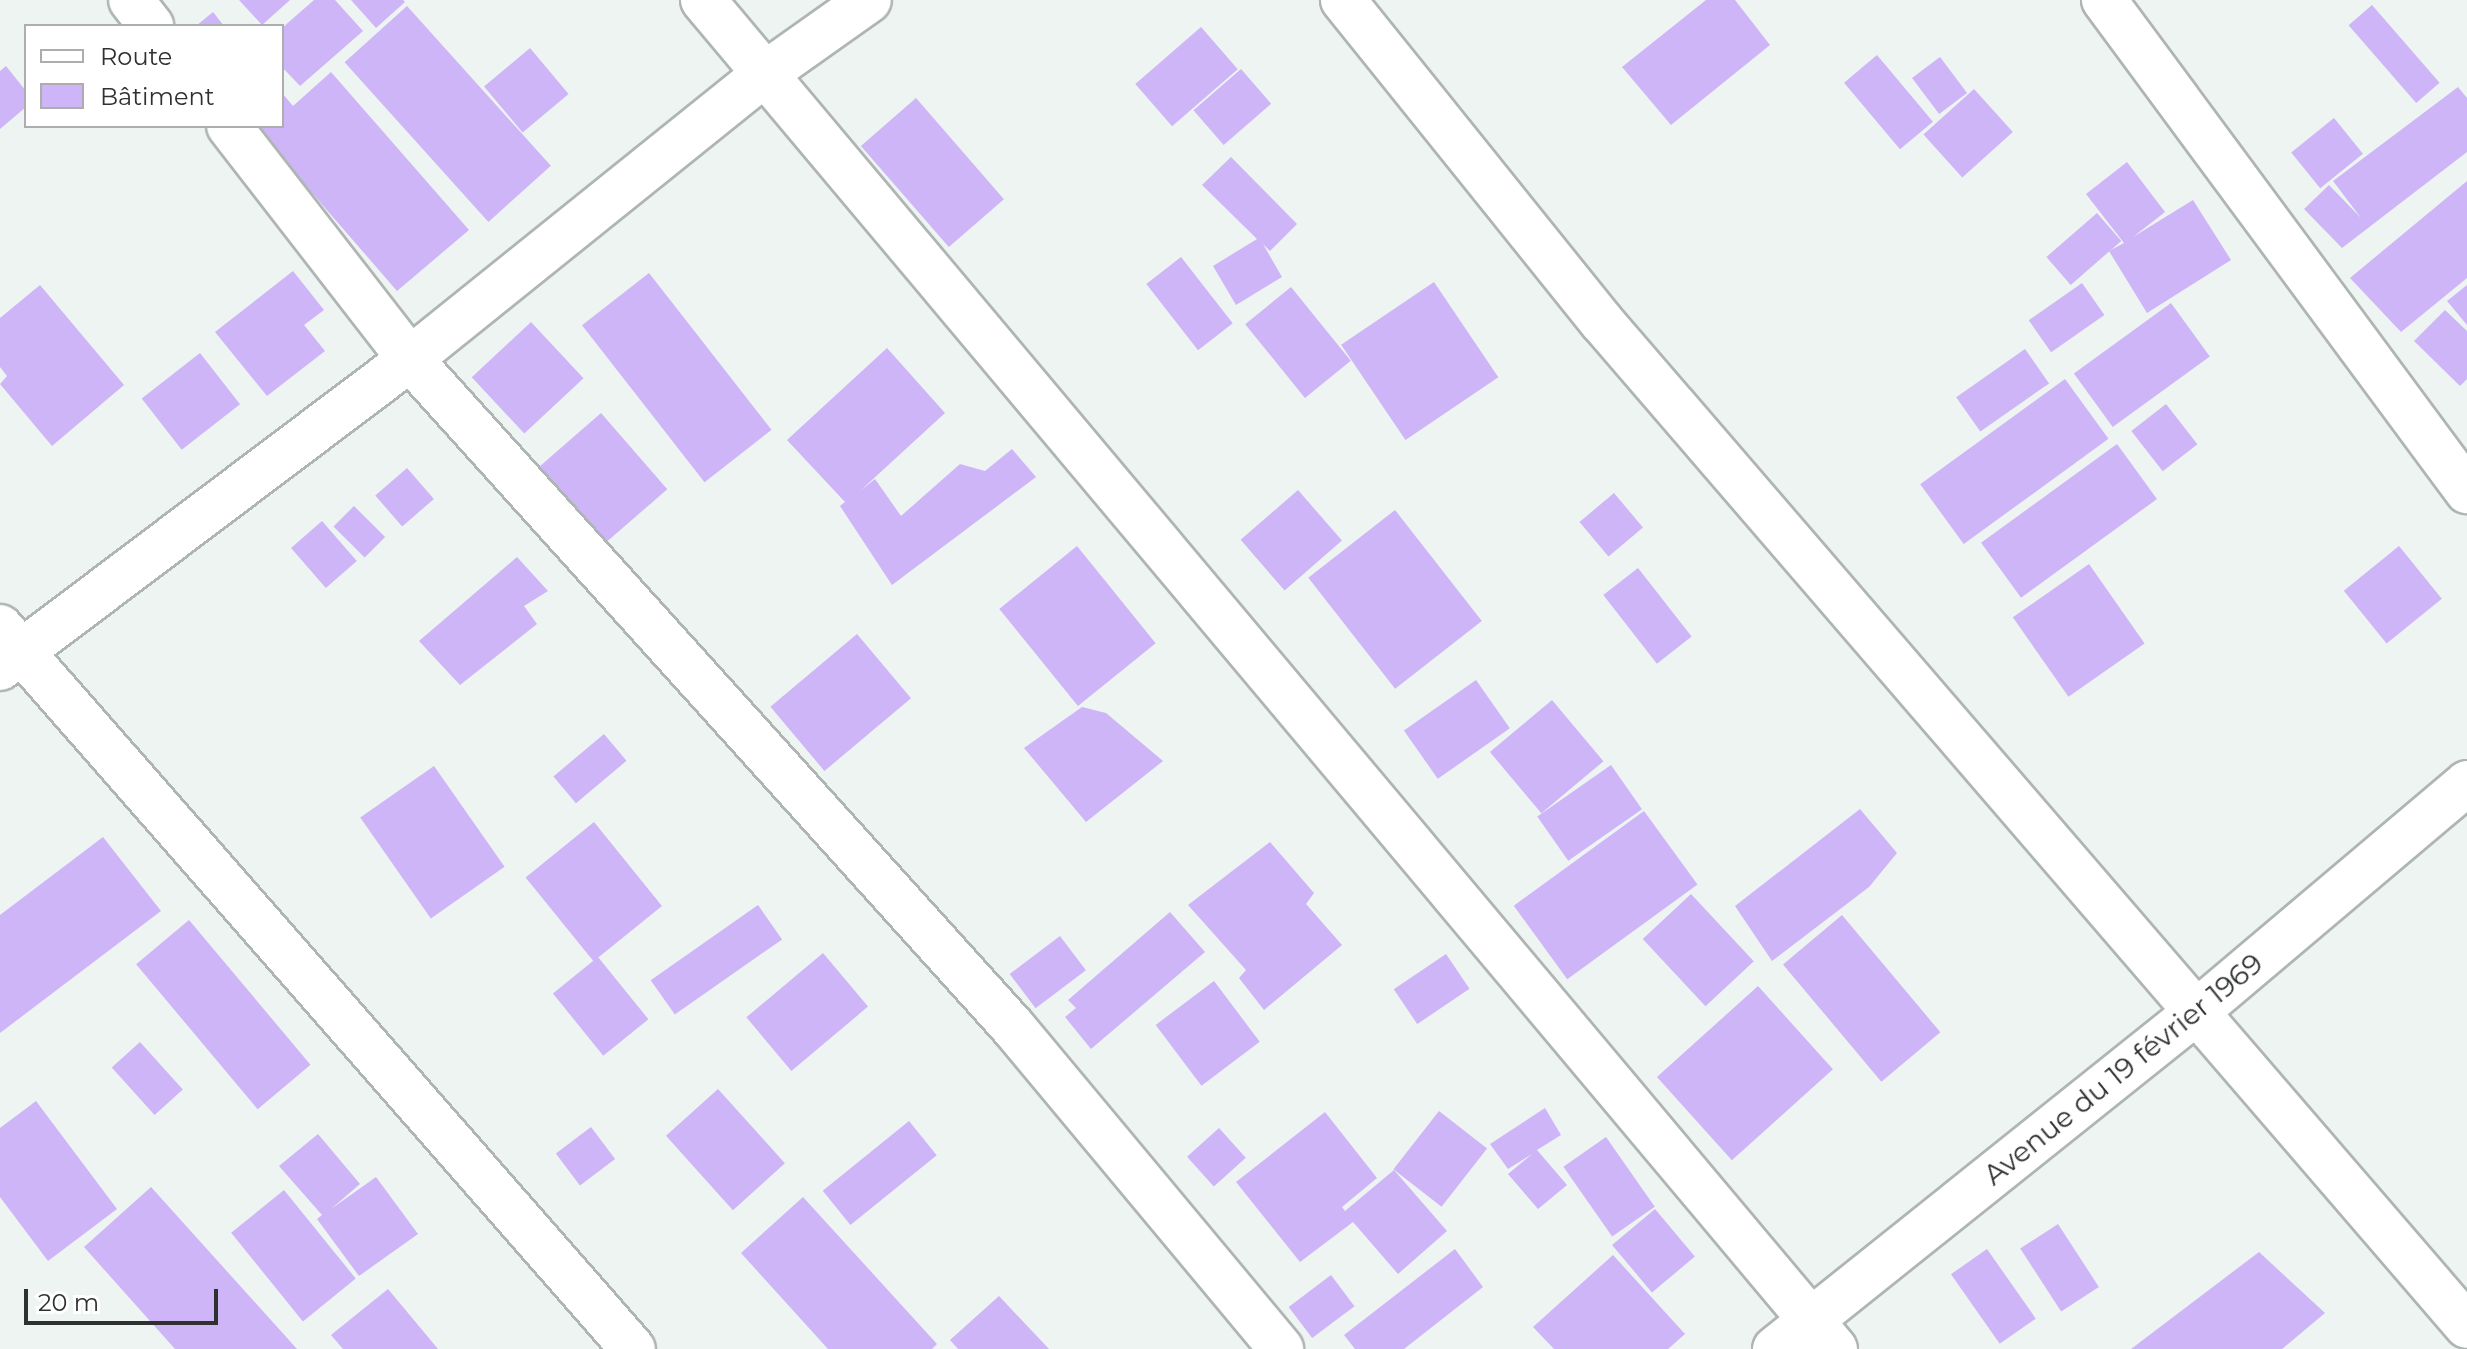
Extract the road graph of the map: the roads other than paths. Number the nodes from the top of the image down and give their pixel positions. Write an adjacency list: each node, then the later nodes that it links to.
1 (131, 0): 6 (street)
2 (703, 0): 7 (street)
3 (869, 0): 7 (street)
4 (1343, 0): 13 (street)
5 (2104, 0): 10 (street)
6 (149, 24)
7 (766, 73): 9 (street); 15 (street)
8 (231, 128): 9 (street)
9 (410, 359): 11 (street); 17 (street)
10 (2467, 491)
11 (8, 649): 16 (street)
12 (2467, 783): 13 (street, Avenue du 19 février 1969)
13 (2194, 1014): 14 (street); 15 (street, Avenue du 19 février 1969)
14 (2467, 1326)
15 (1823, 1335): 18 (street, Avenue du 19 février 1969)
16 (633, 1349)
17 (1281, 1349)
18 (1775, 1349)

